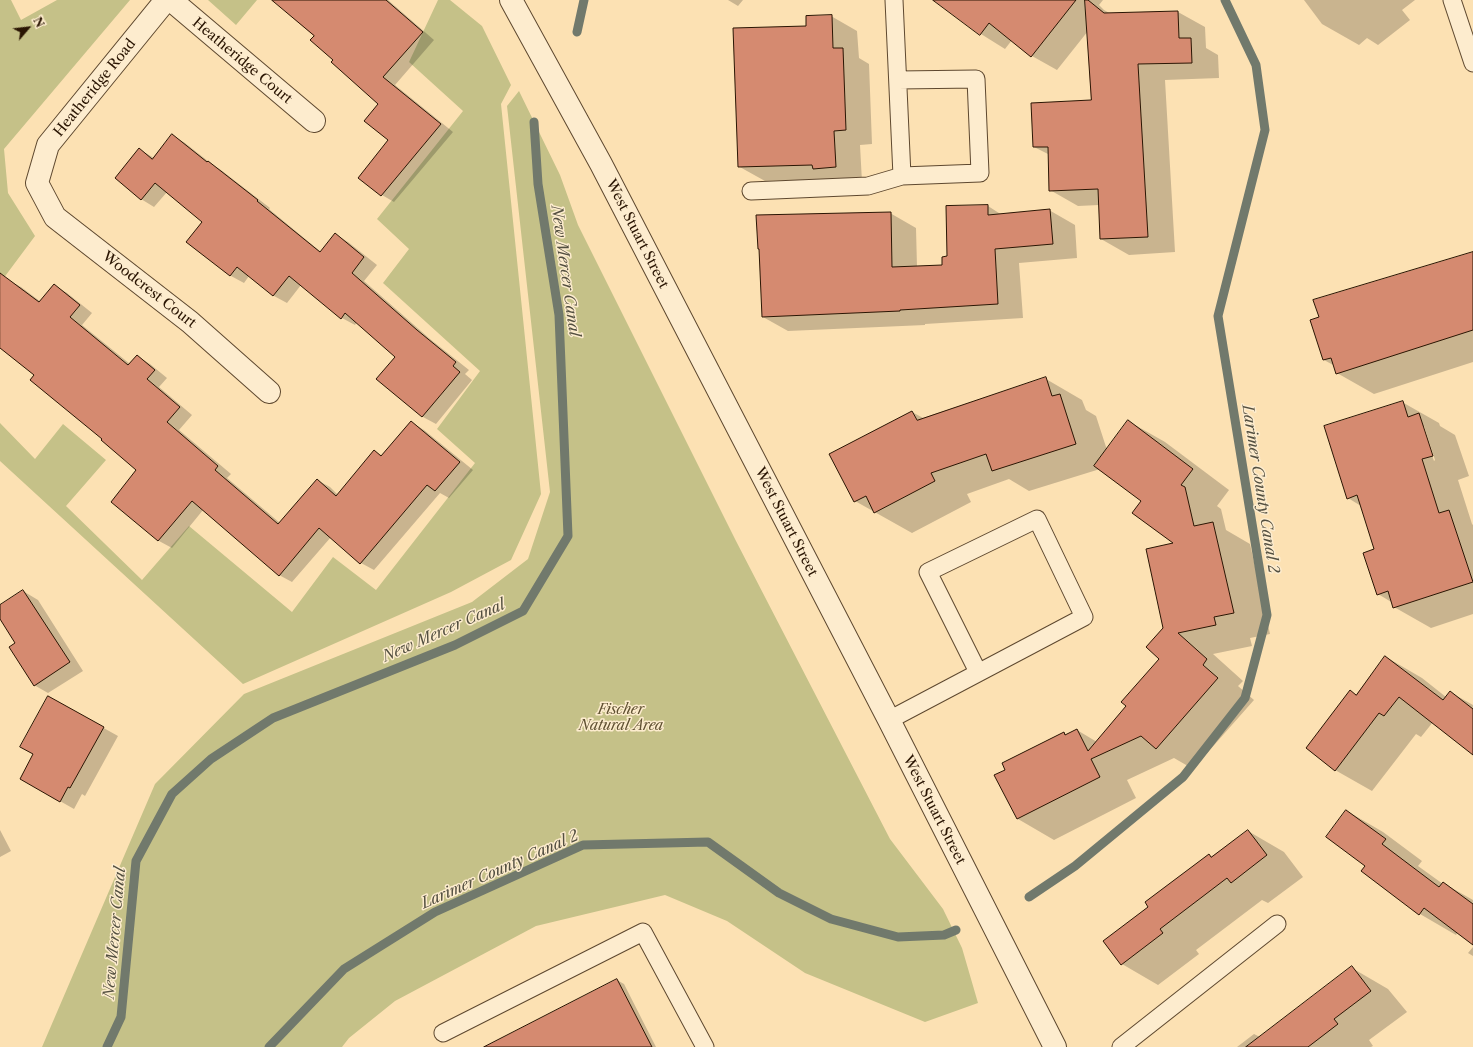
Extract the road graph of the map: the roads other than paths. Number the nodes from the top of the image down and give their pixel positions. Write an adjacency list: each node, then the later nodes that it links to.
1 (166, 0): 10 (street, Heatheridge Road)
2 (171, 0): 8 (street, Heatheridge Court)
3 (511, 0): 14 (street, West Stuart Street)
4 (894, 0): 7 (lane)
5 (1452, 0): 6 (lane)
6 (1473, 63)
7 (898, 80): 9 (lane); 9 (lane)
8 (314, 121)
9 (902, 176): 11 (lane)
10 (37, 183): 12 (street, Woodcrest Court)
11 (751, 191)
12 (269, 392)
13 (978, 672): 13 (lane); 14 (lane)
14 (889, 720): 18 (street, West Stuart Street)
15 (1277, 924): 19 (lane)
16 (443, 1033): 17 (lane)
17 (705, 1047)
18 (1054, 1047)
19 (1121, 1047)

